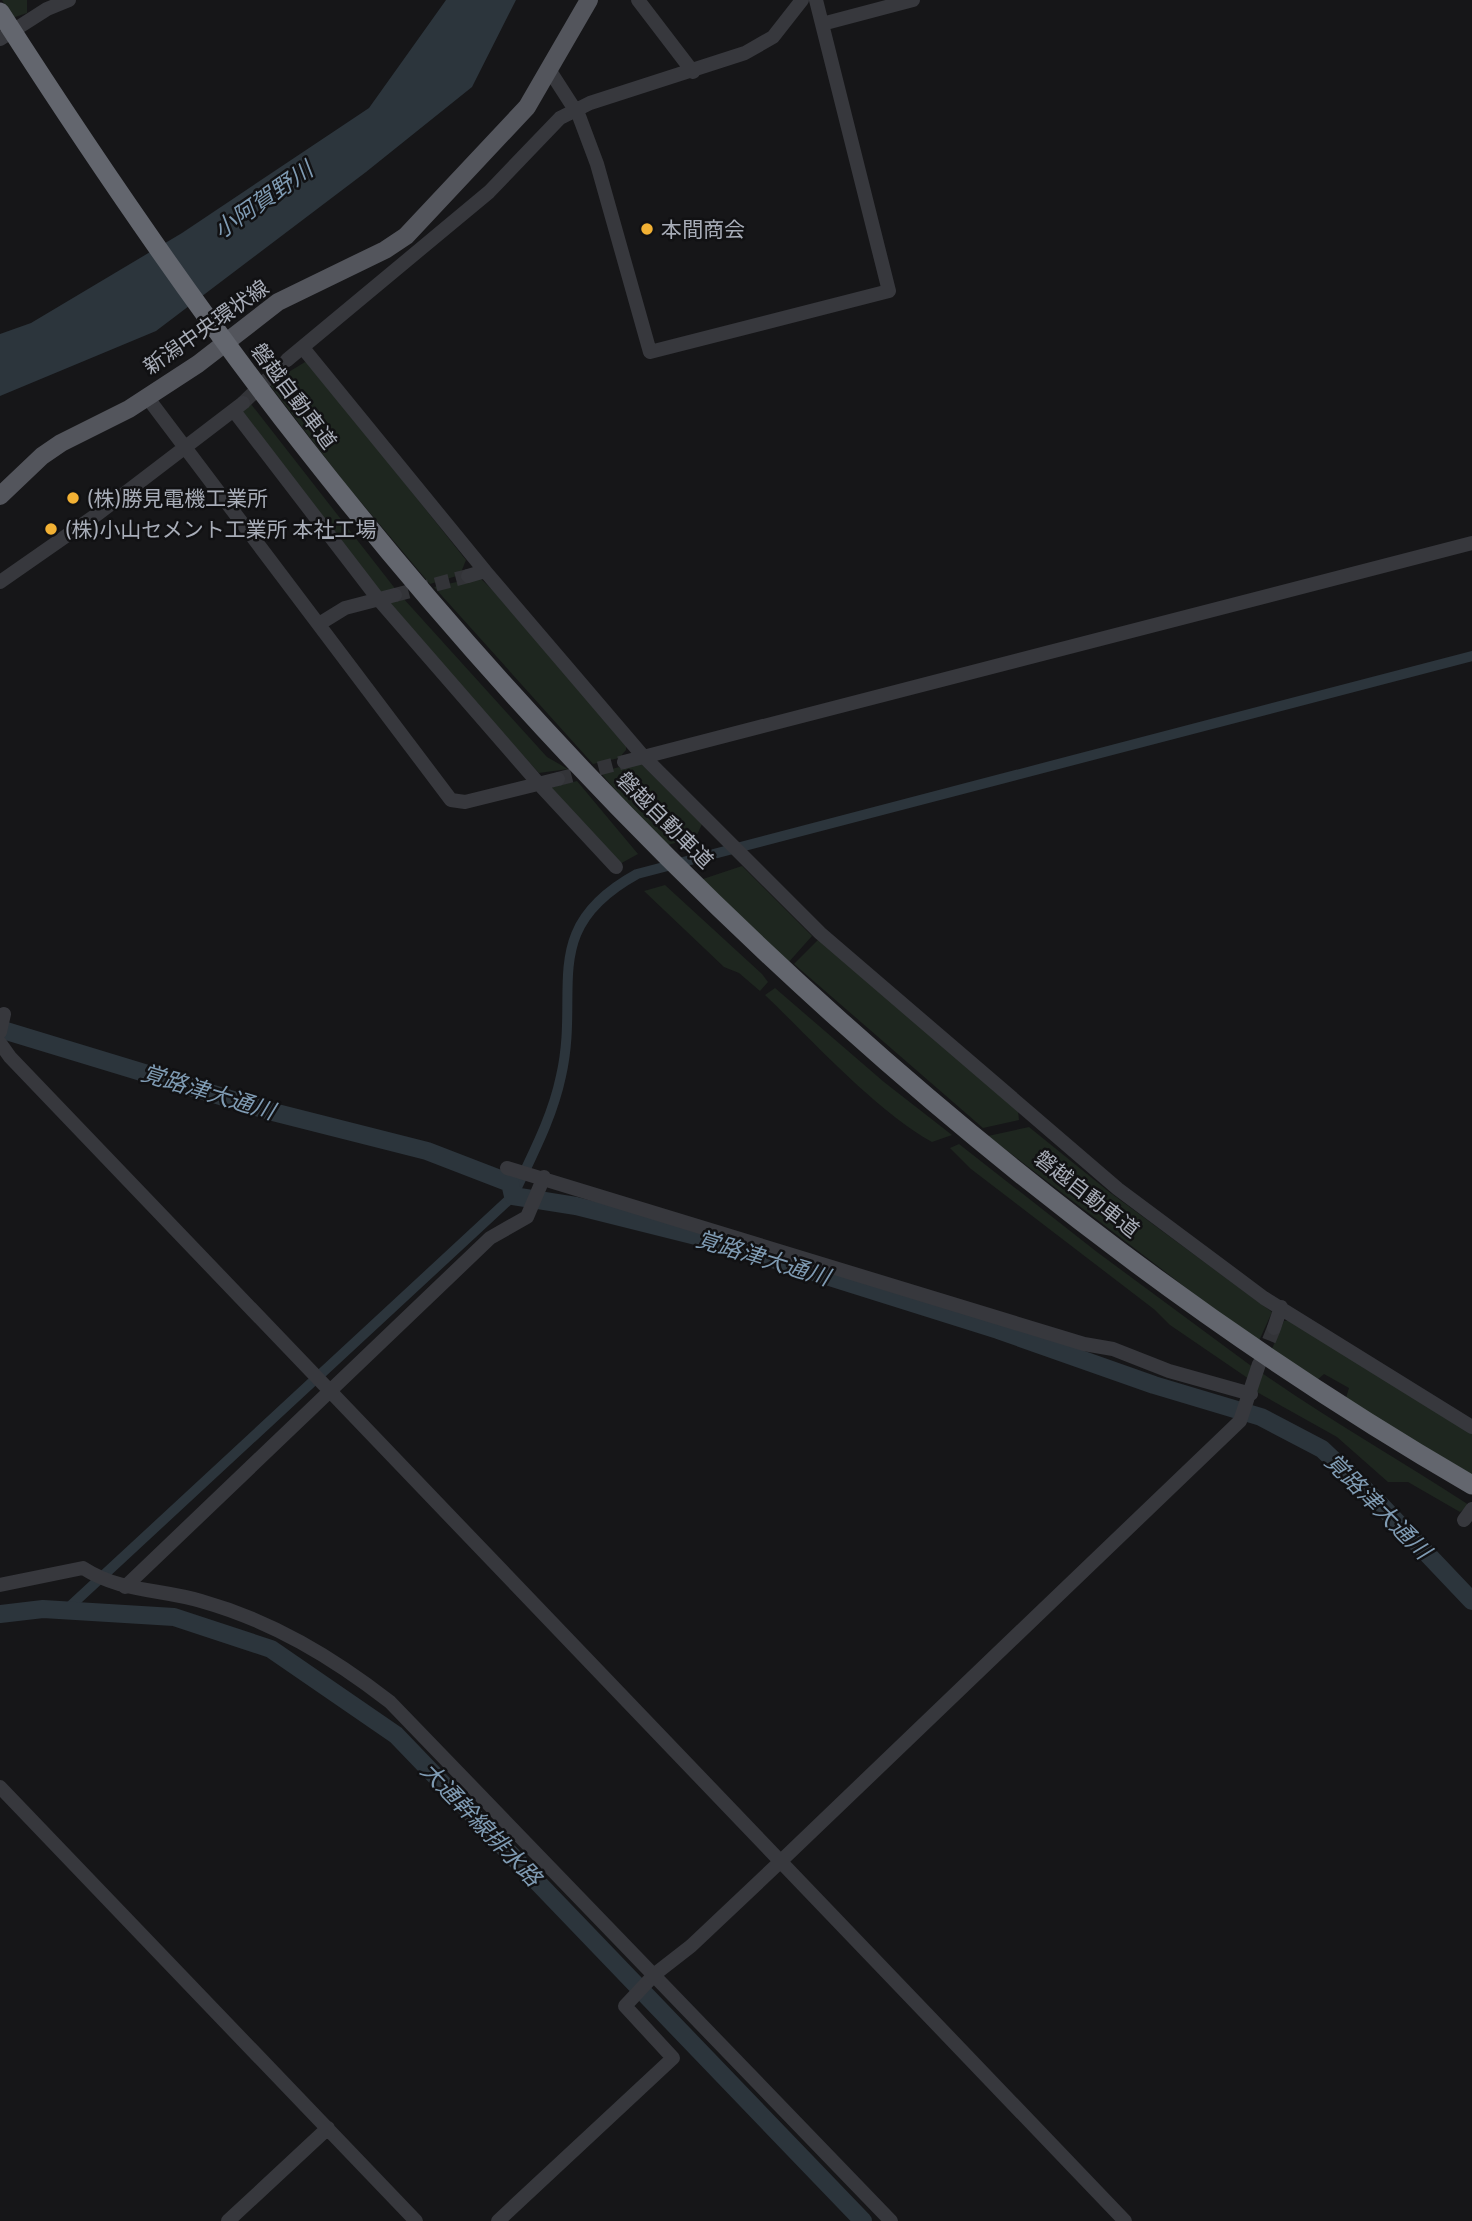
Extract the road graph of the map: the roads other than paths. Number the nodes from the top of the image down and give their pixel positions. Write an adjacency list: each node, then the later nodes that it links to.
1 (69, 0): 7 (street)
2 (589, 0): 11 (main road, 新潟中央環状線)
3 (638, 0): 12 (street)
4 (802, 0): 12 (street)
5 (816, 0): 9 (street)
6 (914, 0): 9 (street)
7 (47, 5): 10 (street)
8 (0, 12): 40 (highway, 磐越自動車道)
9 (822, 24): 13 (street)
10 (0, 38)
11 (550, 71): 13 (street); 16 (main road, 新潟中央環状線)
12 (693, 72): 13 (street)
13 (574, 109): 14 (street)
14 (303, 348): 15 (street); 20 (street)
15 (287, 360)
16 (147, 397): 17 (street); 18 (main road, 新潟中央環状線)
17 (185, 446): 22 (street); 24 (street); 25 (street)
18 (0, 496)
19 (1472, 543): 26 (street)
20 (485, 571): 21 (street); 26 (street)
21 (468, 576)
22 (0, 582)
23 (395, 595): 24 (street)
24 (379, 600): 25 (street); 29 (street)
25 (319, 624): 29 (street)
26 (643, 757): 27 (street); 34 (street)
27 (624, 762)
28 (558, 779): 29 (street)
29 (539, 784): 30 (street)
30 (616, 867)
31 (0, 1043): 37 (street)
32 (507, 1168): 33 (street)
33 (539, 1179): 37 (street); 38 (street)
34 (1280, 1307): 35 (street); 39 (street)
35 (1274, 1328)
36 (1259, 1364): 38 (street)
37 (329, 1387): 42 (street); 44 (street)
38 (1249, 1397): 44 (street)
39 (1472, 1427)
40 (1472, 1485)
41 (0, 1585): 42 (street)
42 (117, 1585): 45 (street)
43 (0, 1787): 46 (street)
44 (781, 1861): 45 (street); 51 (street)
45 (653, 1977): 49 (street); 50 (street)
46 (328, 2128): 47 (street); 48 (street)
47 (228, 2221)
48 (416, 2221)
49 (498, 2221)
50 (891, 2221)
51 (1125, 2221)

